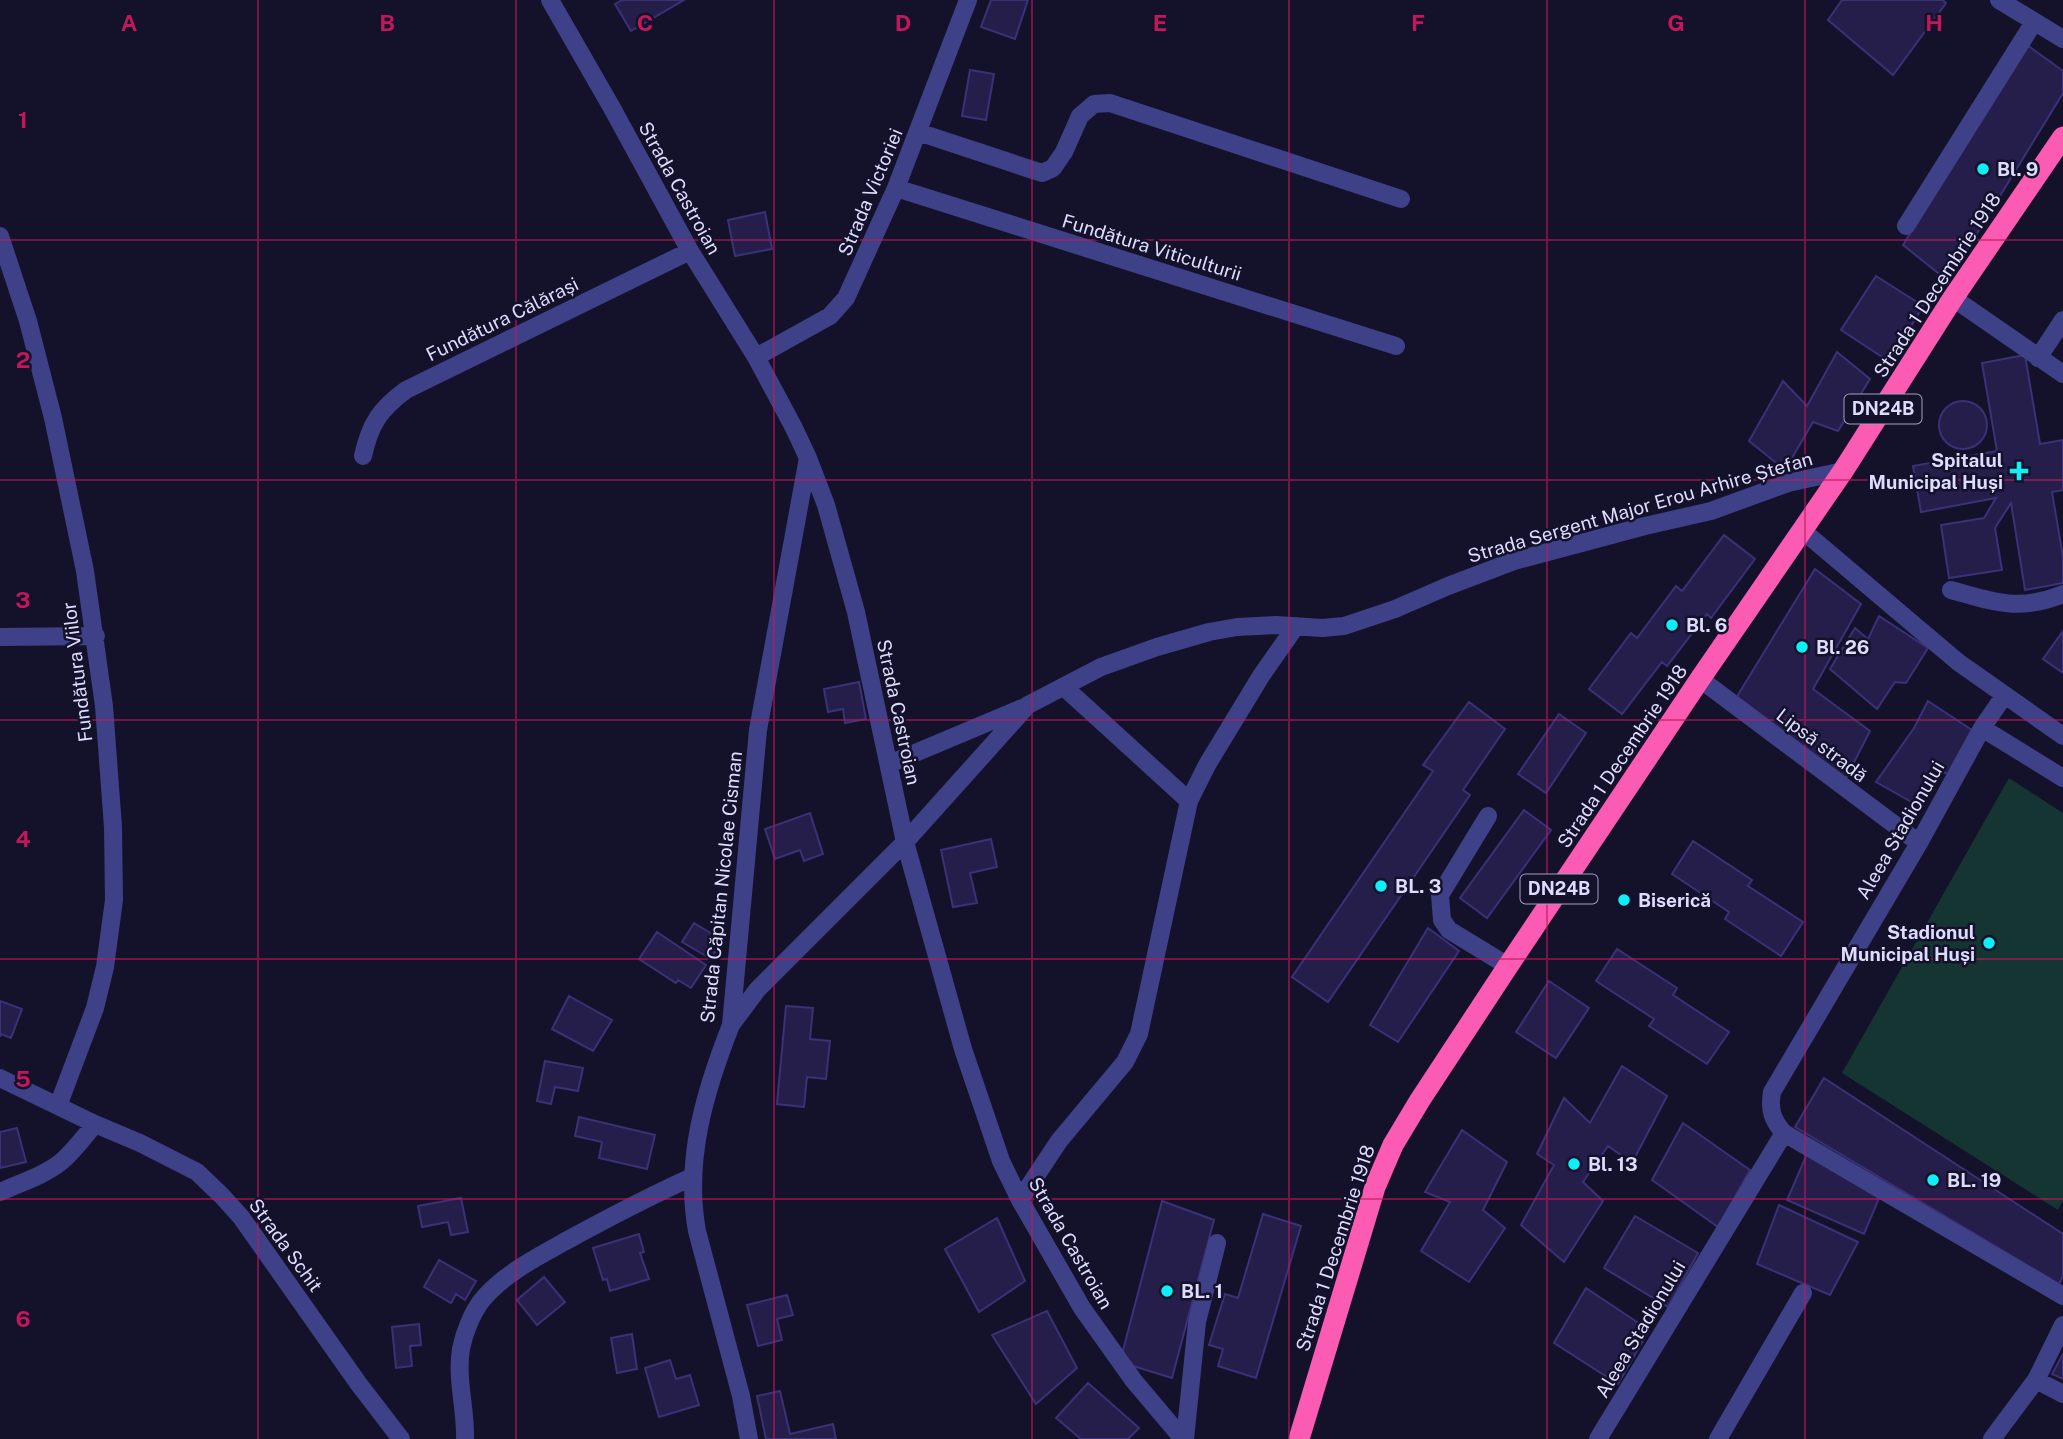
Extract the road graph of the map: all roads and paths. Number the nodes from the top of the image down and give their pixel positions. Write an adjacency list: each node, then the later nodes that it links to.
1 (550, 0): 12 (street, Strada Castroian)
2 (968, 0): 6 (street, Strada Victoriei)
3 (1998, 0): 4 (street)
4 (2034, 22): 5 (street); 10 (street)
5 (2063, 39)
6 (918, 132): 8 (street, Strada Victoriei); 9 (street)
7 (2063, 137): 13 (highway, Strada 1 Decembrie 1918 / DN24B)
8 (896, 188): 15 (street, Fundătura Viticulturii); 16 (street, Strada Victoriei)
9 (1401, 199)
10 (1906, 226)
11 (0, 236): 26 (street, Fundătura Viilor)
12 (690, 251): 16 (street, Strada Castroian); 19 (street, Fundătura Călărași)
13 (1953, 298): 17 (street); 21 (highway, Strada 1 Decembrie 1918 / DN24B)
14 (2063, 320): 17 (street)
15 (1396, 346)
16 (756, 357): 20 (street, Strada Castroian)
17 (2038, 358): 18 (street)
18 (2063, 374)
19 (363, 456)
20 (808, 458): 34 (street, Strada Castroian); 41 (street, Strada Căpitan Nicolae Cisman)
21 (1843, 471): 22 (highway, Strada 1 Decembrie 1918 / DN24B); 25 (street, Strada Sergent Major Erou Arhire Ștefan)
22 (1802, 530): 28 (highway, Strada 1 Decembrie 1918 / DN24B); 30 (street)
23 (1951, 590): 24 (street)
24 (2063, 594)
25 (1296, 626): 29 (street, Strada Sergent Major Erou Arhire Ștefan); 36 (street)
26 (96, 636): 27 (street); 43 (street, Fundătura Viilor)
27 (0, 637)
28 (1700, 679): 39 (street, Lipsă stradă); 40 (highway, Strada 1 Decembrie 1918 / DN24B)
29 (1064, 687): 31 (street, Strada Sergent Major Erou Arhire Ștefan); 36 (street)
30 (2004, 696): 32 (street, Aleea Stadionului); 33 (street)
31 (1028, 705): 34 (street); 38 (street, Strada Sergent Major Erou Arhire Ștefan)
32 (1982, 728): 35 (street); 39 (street, Aleea Stadionului)
33 (2063, 736)
34 (889, 764): 38 (street, Strada Castroian)
35 (2063, 778)
36 (1189, 801): 48 (street)
37 (1489, 816): 40 (street)
38 (905, 842): 41 (street, Strada Sergent Major Erou Arhire Ștefan); 48 (street, Strada Castroian)
39 (1919, 843): 45 (street, Aleea Stadionului)
40 (1508, 965): 59 (highway, Strada 1 Decembrie 1918 / DN24B)
41 (731, 1025): 46 (street, Strada Căpitan Nicolae Cisman)
42 (0, 1078): 43 (street, Strada Schit)
43 (58, 1105): 44 (street, Strada Schit)
44 (95, 1124): 47 (street); 55 (street, Strada Schit)
45 (1784, 1133): 51 (street); 60 (street, Aleea Stadionului)
46 (692, 1177): 56 (street); 57 (street, Strada Căpitan Nicolae Cisman)
47 (0, 1192)
48 (1020, 1200): 58 (street, Strada Castroian)
49 (1217, 1243): 58 (street)
50 (1803, 1293): 61 (street)
51 (2063, 1296)
52 (2063, 1325): 53 (street)
53 (2036, 1380): 54 (street); 62 (street)
54 (2063, 1394)
55 (401, 1439)
56 (465, 1439)
57 (749, 1439)
58 (1184, 1439)
59 (1299, 1439)
60 (1598, 1439)
61 (1718, 1439)
62 (1992, 1439)

